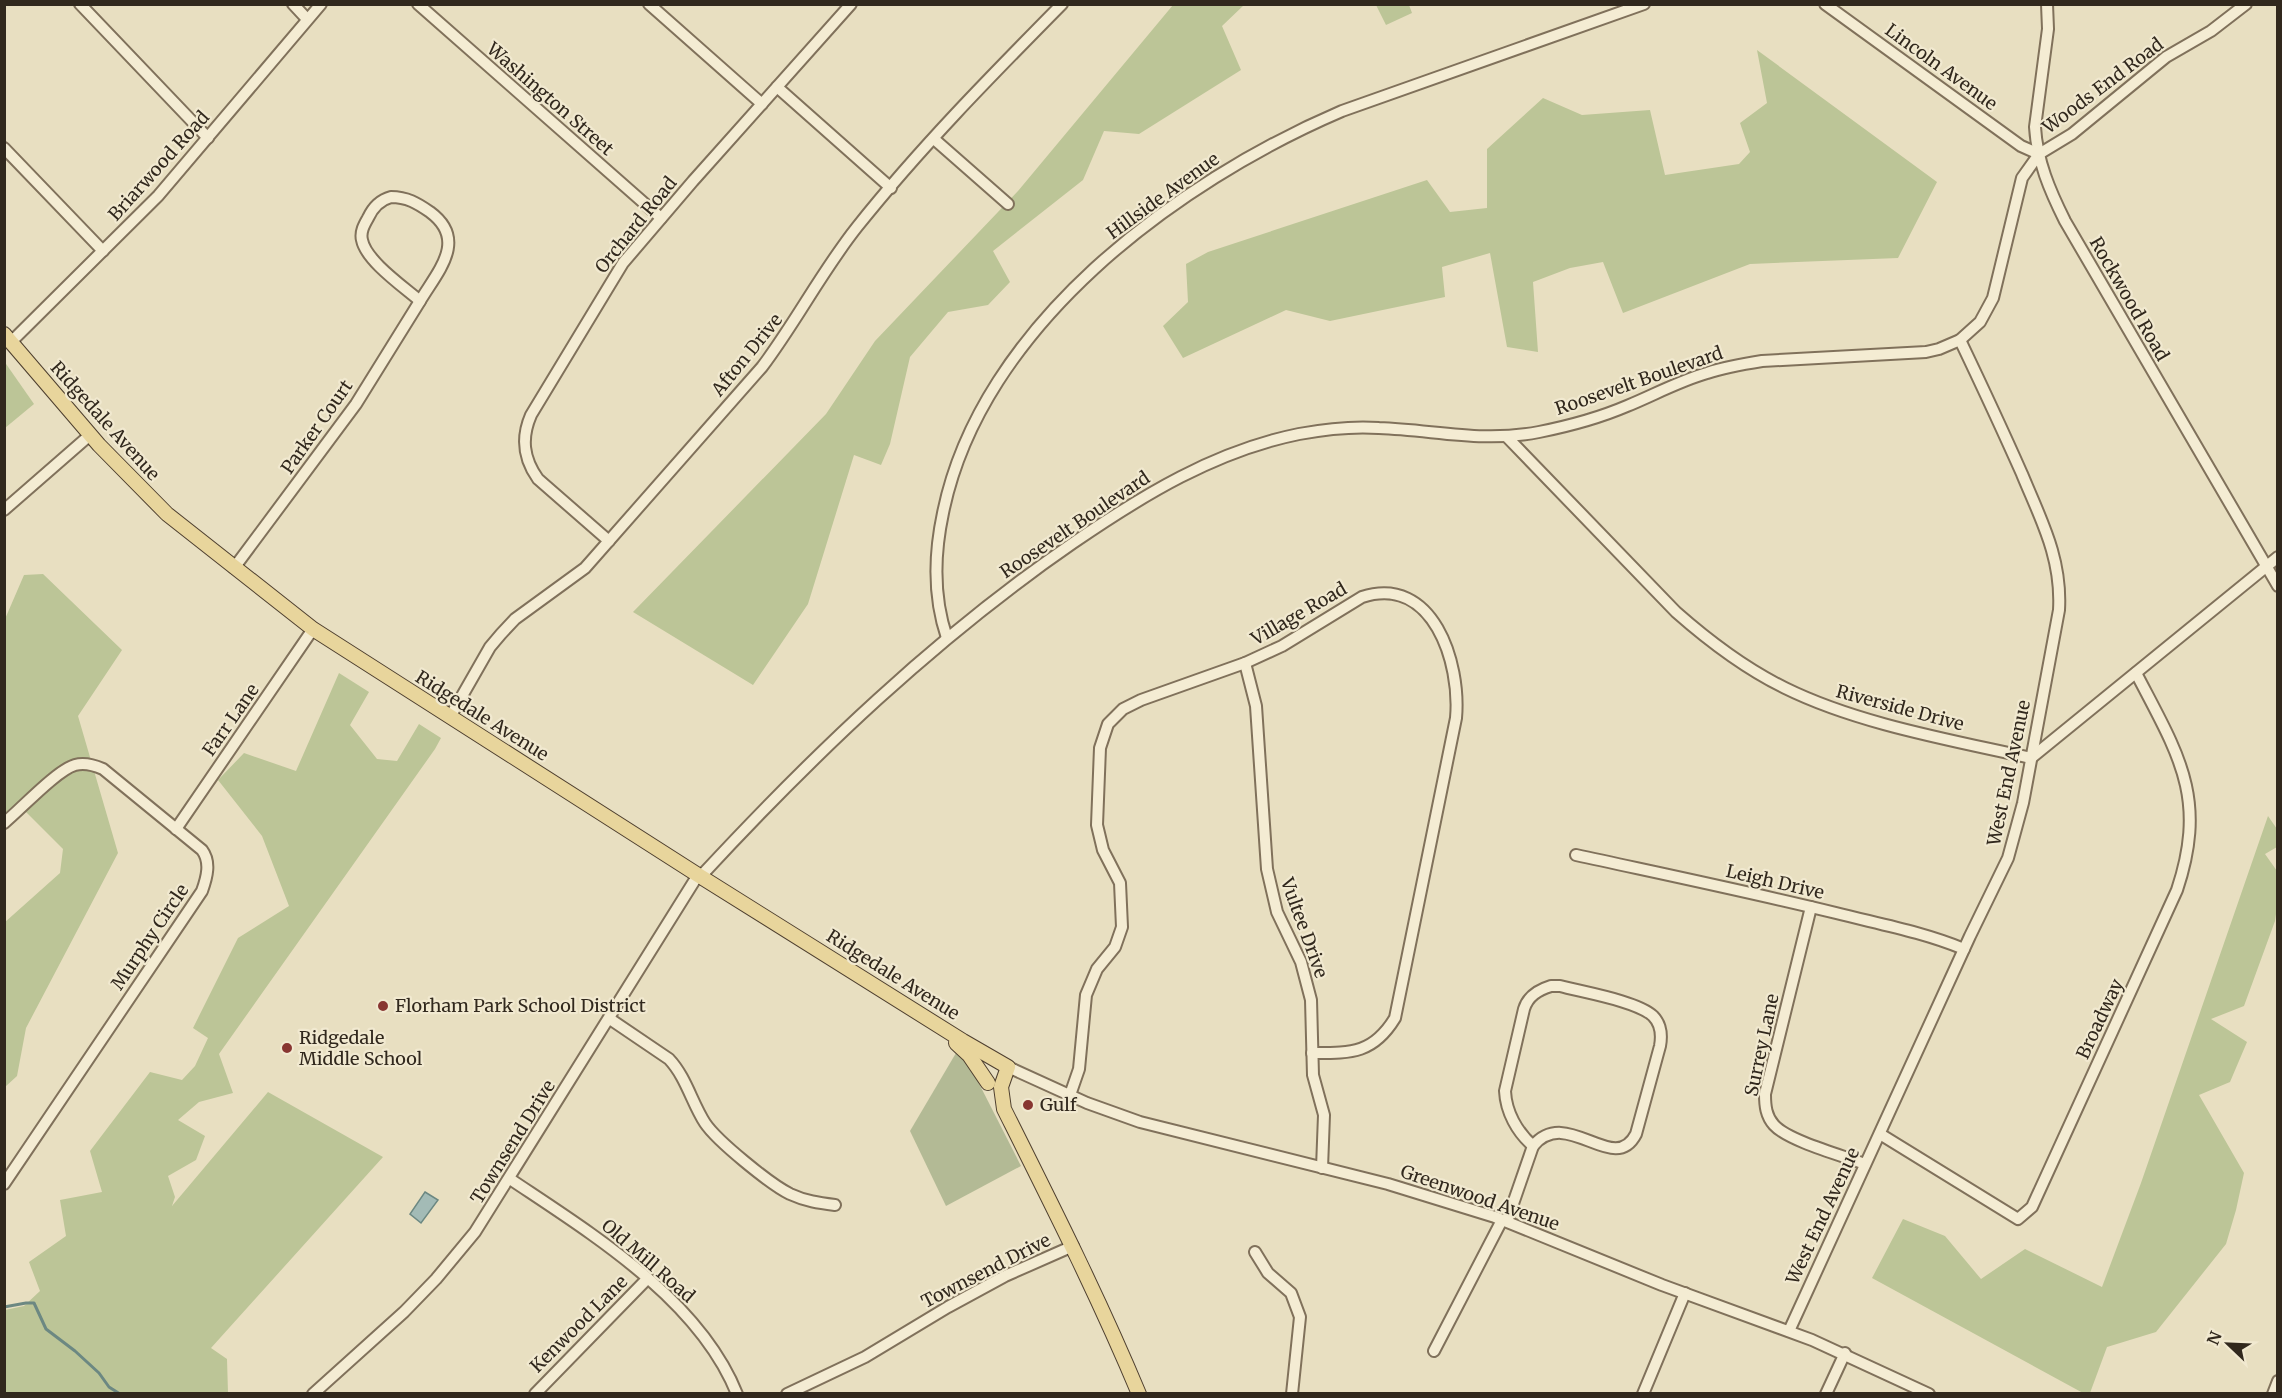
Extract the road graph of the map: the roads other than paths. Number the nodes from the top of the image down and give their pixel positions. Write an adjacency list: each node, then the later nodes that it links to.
1 (80, 4): 15 (street)
2 (293, 4): 12 (street)
3 (321, 4): 12 (street, Briarwood Road)
4 (418, 4): 21 (street, Washington Street)
5 (649, 4): 14 (street)
6 (851, 4): 13 (street, Orchard Road)
7 (1062, 4): 16 (street, Afton Drive)
8 (1644, 4): 35 (street, Hillside Avenue)
9 (1825, 4): 18 (street, Lincoln Avenue)
10 (2047, 4): 18 (street, Rockwood Road)
11 (2246, 4): 18 (street, Woods End Road)
12 (308, 19): 15 (street, Briarwood Road)
13 (777, 87): 14 (street, Orchard Road); 19 (street)
14 (762, 104): 21 (street, Orchard Road)
15 (208, 138): 22 (street, Briarwood Road)
16 (934, 139): 19 (street, Afton Drive); 20 (street)
17 (4, 148): 22 (street)
18 (2039, 154): 25 (street, Roosevelt Boulevard); 31 (street, Rockwood Road)
19 (891, 188): 29 (street, Afton Drive)
20 (1008, 204)
21 (661, 218): 29 (street, Orchard Road)
22 (103, 250): 24 (street, Briarwood Road)
23 (420, 301): 23 (street, Parker Court); 32 (street, Parker Court)
24 (8, 337): 26 (main road, Ridgedale Avenue)
25 (1960, 340): 27 (street, Roosevelt Boulevard); 39 (street, West End Avenue)
26 (90, 435): 28 (street); 32 (main road, Ridgedale Avenue)
27 (1508, 436): 35 (street, Roosevelt Boulevard); 39 (street, Riverside Drive)
28 (4, 510)
29 (609, 541): 38 (street, Afton Drive)
30 (2277, 557): 31 (street)
31 (2267, 566): 33 (street, Rockwood Road); 37 (street)
32 (234, 568): 34 (main road, Ridgedale Avenue)
33 (2277, 586)
34 (313, 629): 38 (main road, Ridgedale Avenue); 41 (street, Farr Lane)
35 (947, 638): 43 (street, Roosevelt Boulevard)
36 (1245, 663): 48 (street, Vultee Drive); 48 (street, Village Road); 52 (street, Village Road)
37 (2136, 673): 39 (street); 54 (street, Broadway)
38 (450, 717): 43 (main road, Ridgedale Avenue)
39 (2031, 758): 45 (street, West End Avenue)
40 (4, 823): 41 (street, Murphy Circle)
41 (176, 829): 59 (street, Murphy Circle)
42 (1576, 855): 44 (street, Leigh Drive)
43 (700, 875): 46 (street, Townsend Drive); 47 (main road, Ridgedale Avenue)
44 (1811, 907): 45 (street, Leigh Drive); 56 (street, Surrey Lane)
45 (1964, 950): 54 (street, West End Avenue)
46 (610, 1019): 58 (street, Townsend Drive); 60 (street)
47 (951, 1033): 49 (main road, Ridgedale Avenue); 51 (main road)
48 (1312, 1053): 57 (street, Vultee Drive)
49 (996, 1059): 50 (main road, Ridgedale Avenue); 51 (main road)
50 (1008, 1067): 52 (street, Greenwood Avenue); 53 (main road)
51 (988, 1083): 53 (main road)
52 (1070, 1095): 57 (street, Greenwood Avenue)
53 (1004, 1109): 62 (main road)
54 (1880, 1134): 56 (street, West End Avenue)
55 (1533, 1146): 55 (street); 61 (street)
56 (1865, 1164): 66 (street, West End Avenue)
57 (1322, 1168): 61 (street, Greenwood Avenue)
58 (510, 1179): 64 (street, Old Mill Road); 70 (street, Townsend Drive)
59 (4, 1184)
60 (835, 1205)
61 (1505, 1220): 65 (street, Greenwood Avenue); 67 (street)
62 (1073, 1246): 73 (street, Townsend Drive); 74 (main road)
63 (1254, 1252): 75 (street)
64 (647, 1279): 71 (street, Kenwood Lane); 72 (street, Old Mill Road)
65 (1685, 1293): 66 (street, Greenwood Avenue); 76 (street)
66 (1789, 1331): 68 (street, Greenwood Avenue)
67 (1434, 1351)
68 (1845, 1353): 77 (street); 78 (street, Greenwood Avenue)
69 (2277, 1381): 79 (street)
70 (313, 1394)
71 (535, 1394)
72 (737, 1394)
73 (787, 1394)
74 (1139, 1394)
75 (1292, 1394)
76 (1643, 1394)
77 (1826, 1394)
78 (1929, 1394)
79 (2273, 1394)

